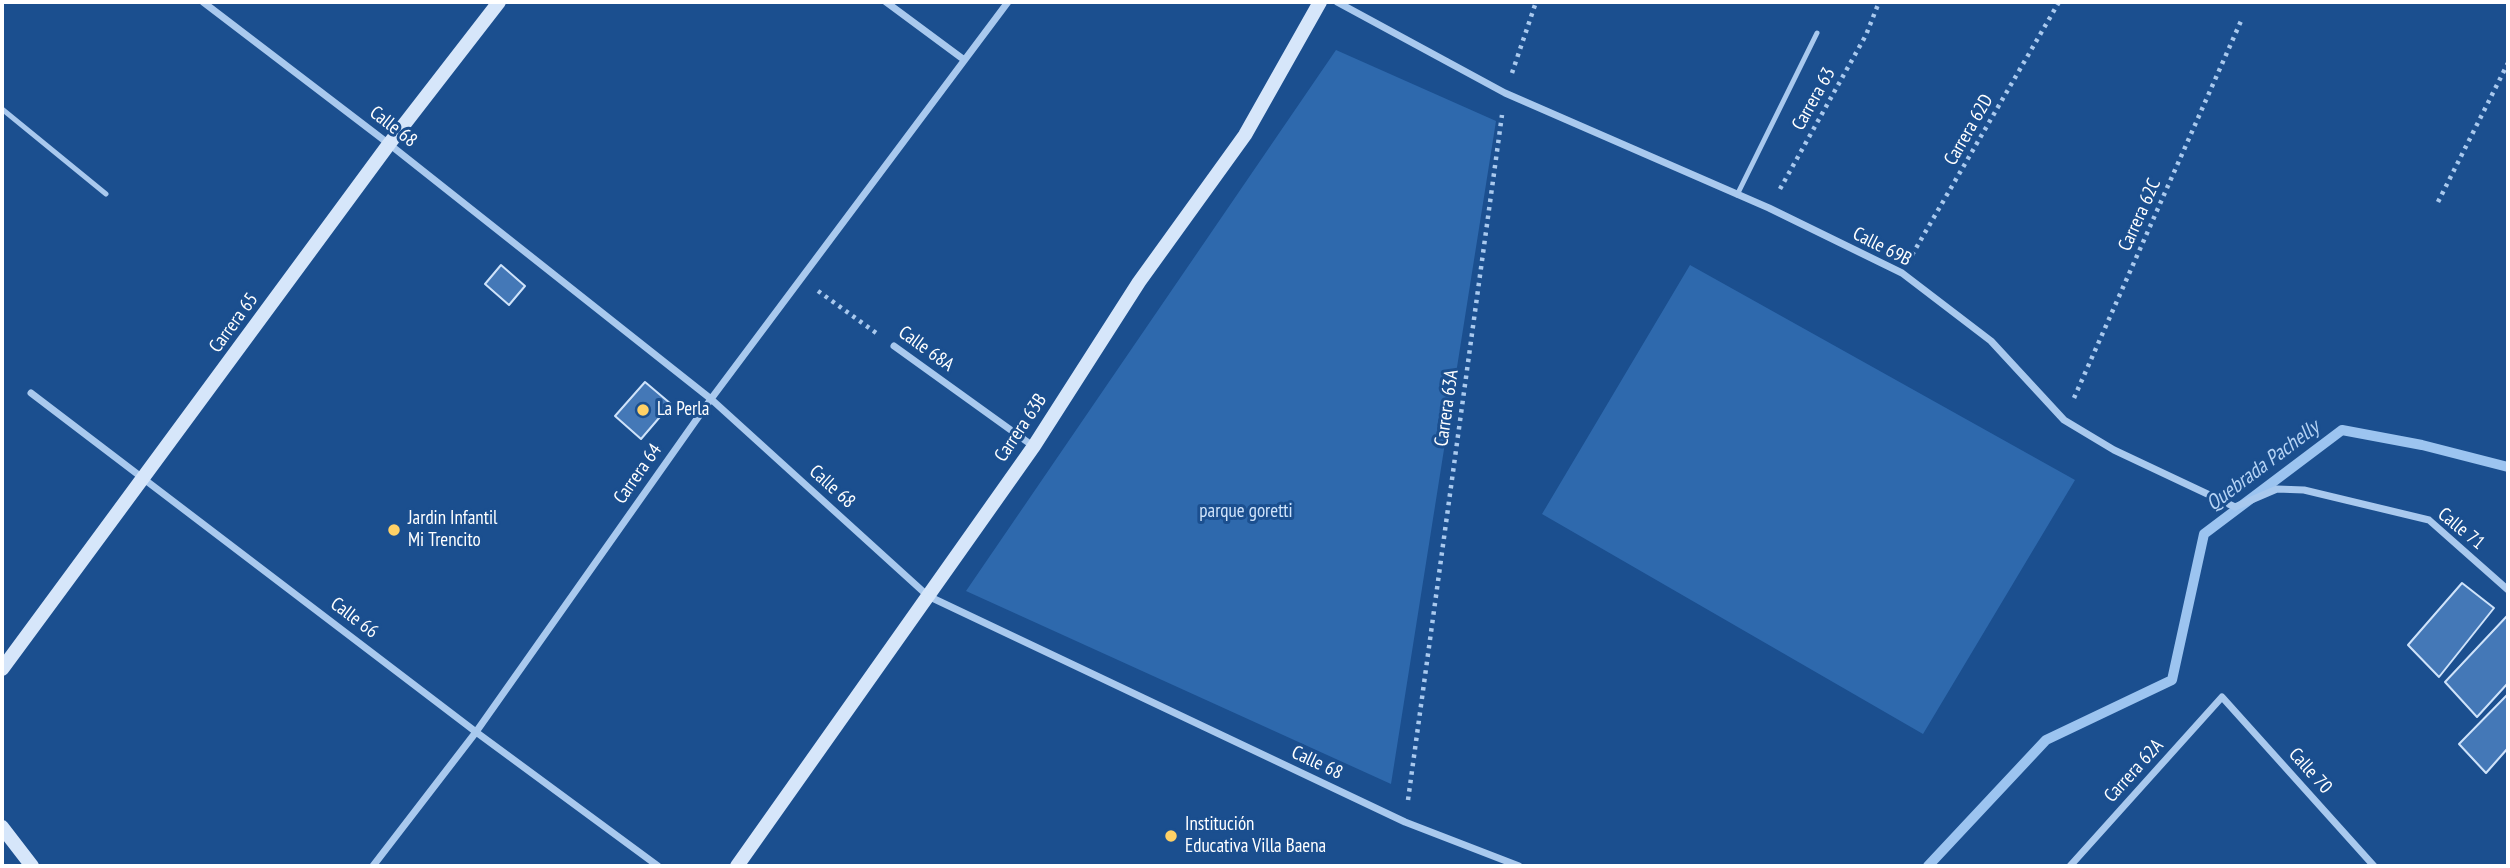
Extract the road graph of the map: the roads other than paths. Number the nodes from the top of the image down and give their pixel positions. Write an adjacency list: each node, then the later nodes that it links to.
1 (203, 2): 10 (street, Calle 68)
2 (499, 2): 10 (main road, Carrera 65)
3 (886, 2): 8 (street)
4 (1008, 2): 8 (street, Carrera 64)
5 (1320, 2): 16 (main road, Carrera 63B)
6 (1337, 2): 12 (street, Calle 69B)
7 (1817, 33): 12 (lane)
8 (963, 59): 15 (street, Carrera 64)
9 (2, 109): 11 (lane)
10 (389, 144): 15 (street, Calle 68); 17 (main road, Carrera 65)
11 (106, 194)
12 (1737, 195): 18 (street, Calle 69B)
13 (894, 346): 16 (street, Calle 68A)
14 (31, 393): 17 (street, Calle 66)
15 (711, 399): 20 (street, Calle 68); 23 (street, Carrera 64)
16 (1034, 446): 20 (main road, Carrera 63B)
17 (144, 478): 21 (main road, Carrera 65); 23 (street, Calle 66)
18 (2385, 510): 19 (street, Calle 71)
19 (2508, 590)
20 (928, 596): 28 (main road, Carrera 63B); 29 (street, Calle 68)
21 (2, 669)
22 (2222, 698): 30 (street, Carrera 62A); 31 (street, Calle 70)
23 (476, 732): 26 (street, Carrera 64); 27 (street, Calle 66)
24 (2, 827): 25 (main road)
25 (32, 866)
26 (373, 866)
27 (658, 866)
28 (737, 866)
29 (1519, 866)
30 (2070, 866)
31 (2374, 866)

